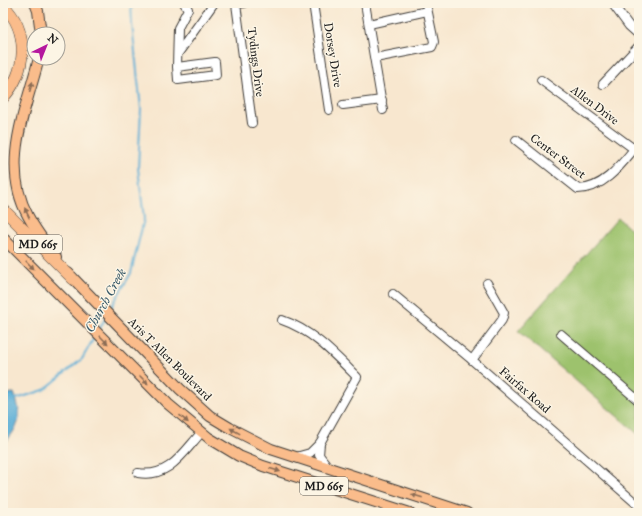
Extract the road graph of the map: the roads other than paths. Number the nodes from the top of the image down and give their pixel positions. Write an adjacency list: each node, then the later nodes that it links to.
1 (35, 3): 11 (main road)
2 (184, 3): 14 (street)
3 (214, 3): 14 (street)
4 (245, 3): 25 (street, Tydings Drive)
5 (313, 3): 23 (street, Dorsey Drive)
6 (366, 3): 10 (street)
7 (612, 3): 12 (street)
8 (3, 5): 20 (highway)
9 (426, 7): 10 (street); 15 (street)
10 (369, 24): 15 (street)
11 (40, 26)
12 (639, 35)
13 (639, 46): 19 (street)
14 (179, 52): 17 (street)
15 (375, 58): 21 (street)
16 (37, 66): 30 (main road, one-way to 16)
17 (177, 67): 17 (street)
18 (541, 80): 27 (street, Allen Drive)
19 (603, 84)
20 (3, 98)
21 (382, 100): 22 (street); 24 (street)
22 (343, 105)
23 (329, 110)
24 (383, 110)
25 (252, 123)
26 (516, 140): 27 (street, Center Street)
27 (636, 146)
28 (3, 209): 30 (highway, Aris T Allen Boulevard / MD 665)
29 (3, 238): 37 (main road, MD 665, one-way to 37)
30 (75, 282): 39 (main road, Aris T Allen Boulevard / MD 665, one-way to 30)
31 (487, 283): 35 (street)
32 (393, 294): 35 (street, Fairfax Road)
33 (282, 320): 38 (street)
34 (561, 334): 36 (street)
35 (472, 360): 42 (street, Fairfax Road)
36 (639, 401)
37 (201, 433): 41 (street); 43 (main road, MD 665, one-way to 43)
38 (320, 442): 39 (street); 40 (street)
39 (296, 457): 40 (main road, Aris T Allen Boulevard / MD 665)
40 (329, 468): 44 (main road, Aris T Allen Boulevard / MD 665, one-way to 40)
41 (138, 474)
42 (639, 506)
43 (410, 513)
44 (467, 513)

